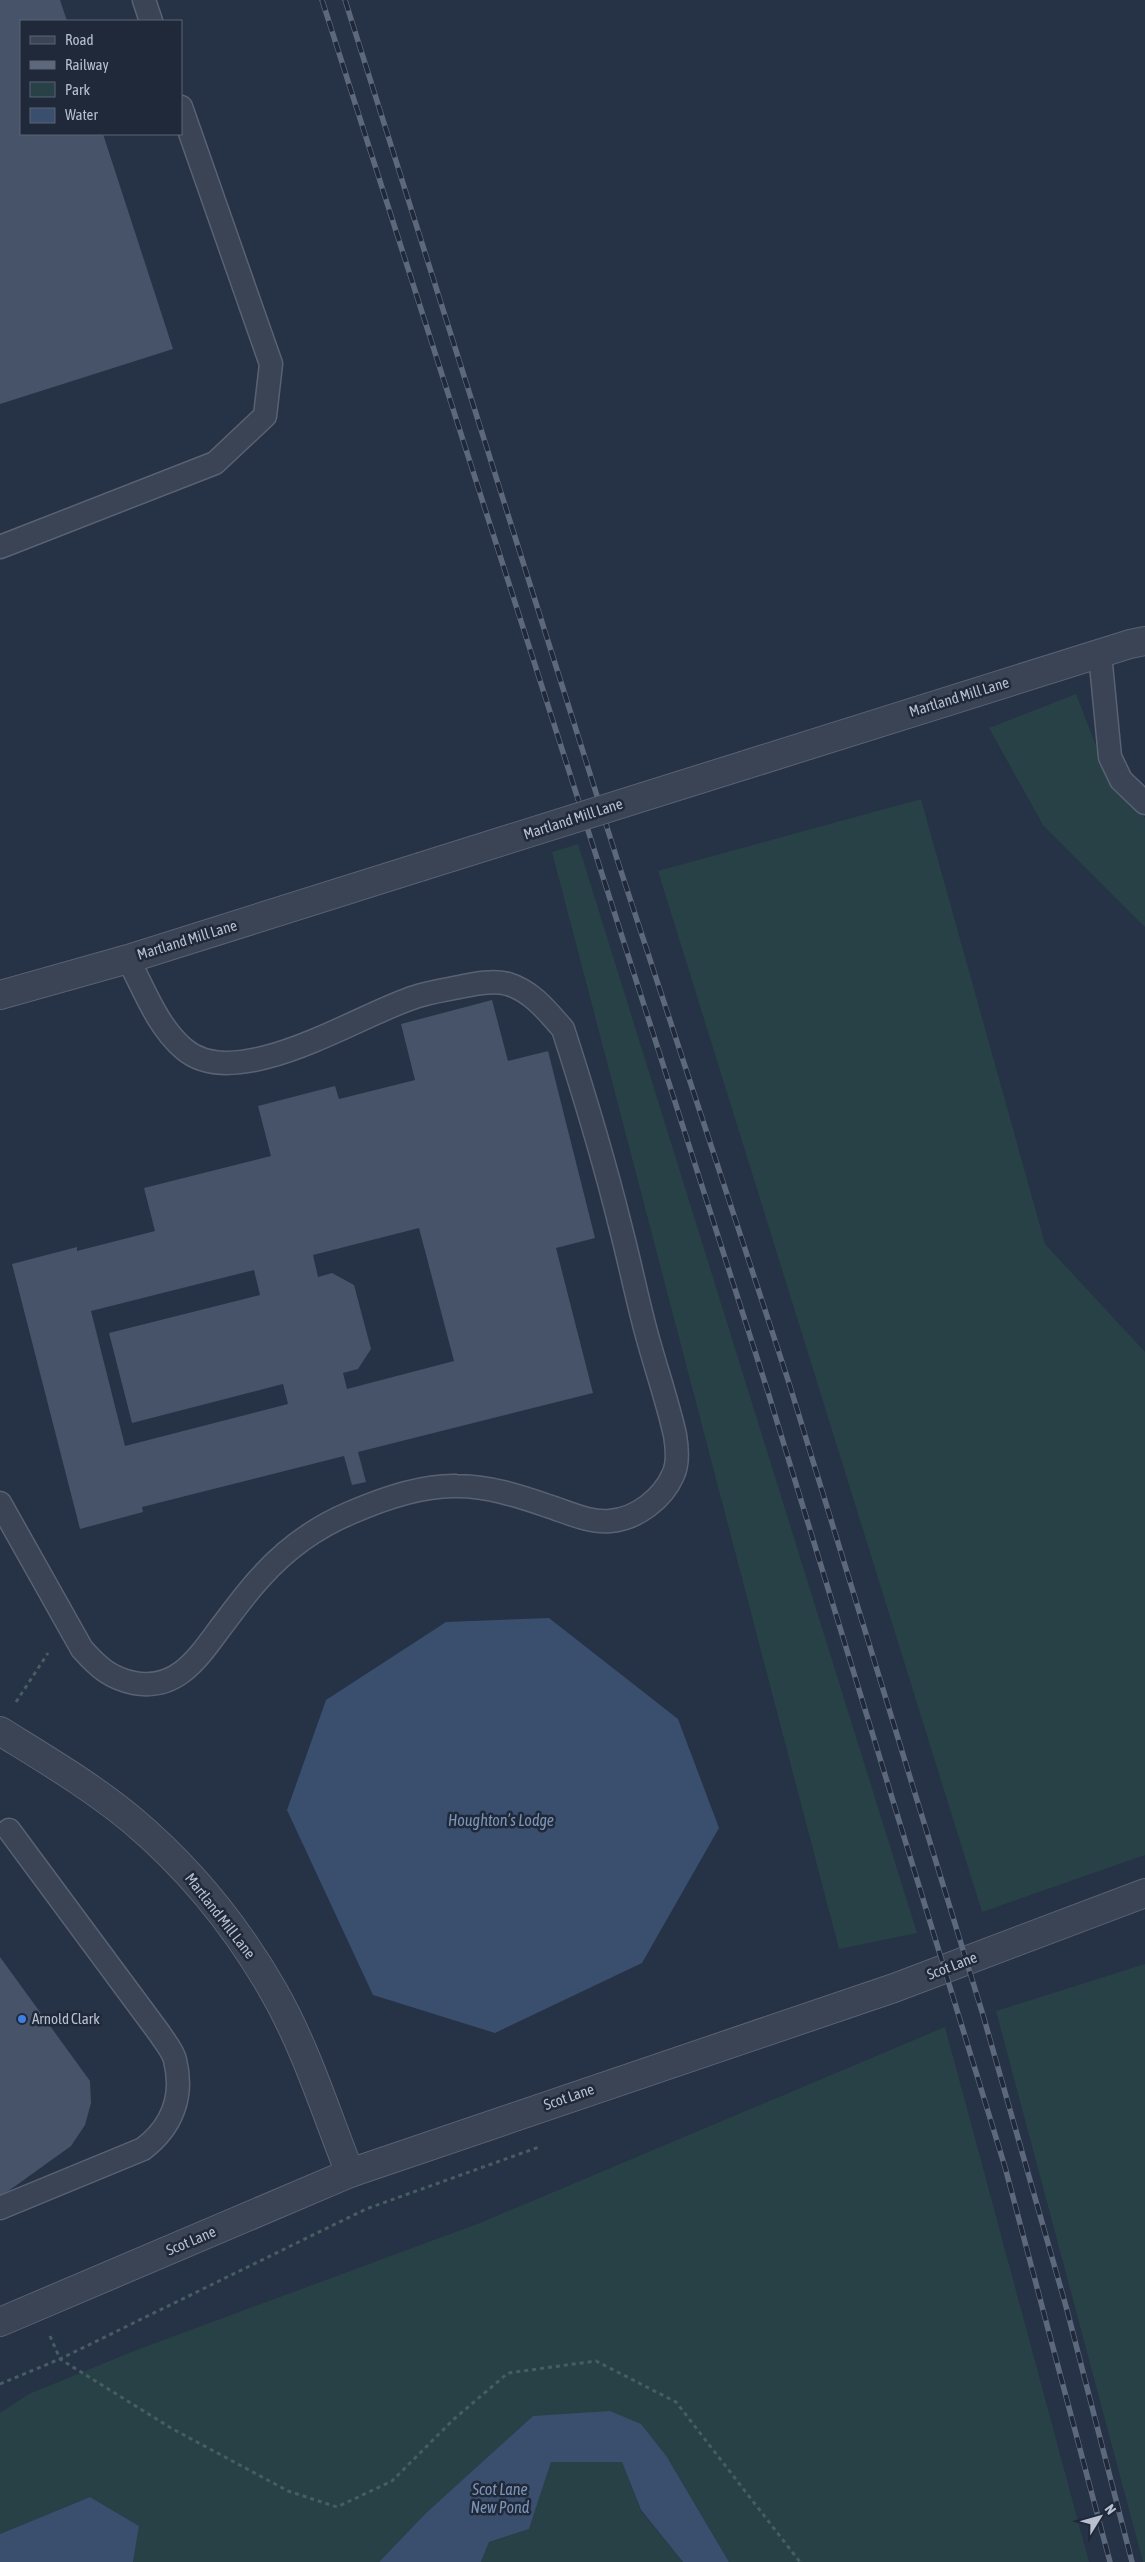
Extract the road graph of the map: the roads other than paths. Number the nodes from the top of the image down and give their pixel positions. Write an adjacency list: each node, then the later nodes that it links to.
1 (144, 0): 2 (lane)
2 (151, 20)
3 (182, 110): 4 (lane)
4 (0, 547)
5 (1145, 642): 6 (street, Martland Mill Lane)
6 (1100, 654): 7 (lane); 8 (street, Martland Mill Lane, bridge)
7 (1145, 803)
8 (128, 959): 9 (street, Martland Mill Lane); 10 (lane)
9 (0, 995)
10 (0, 1503)
11 (5, 1720): 14 (street, Martland Mill Lane)
12 (9, 1830): 15 (lane)
13 (1145, 1893): 14 (street, Scot Lane)
14 (350, 2173): 16 (street, Scot Lane)
15 (0, 2208)
16 (0, 2322)

